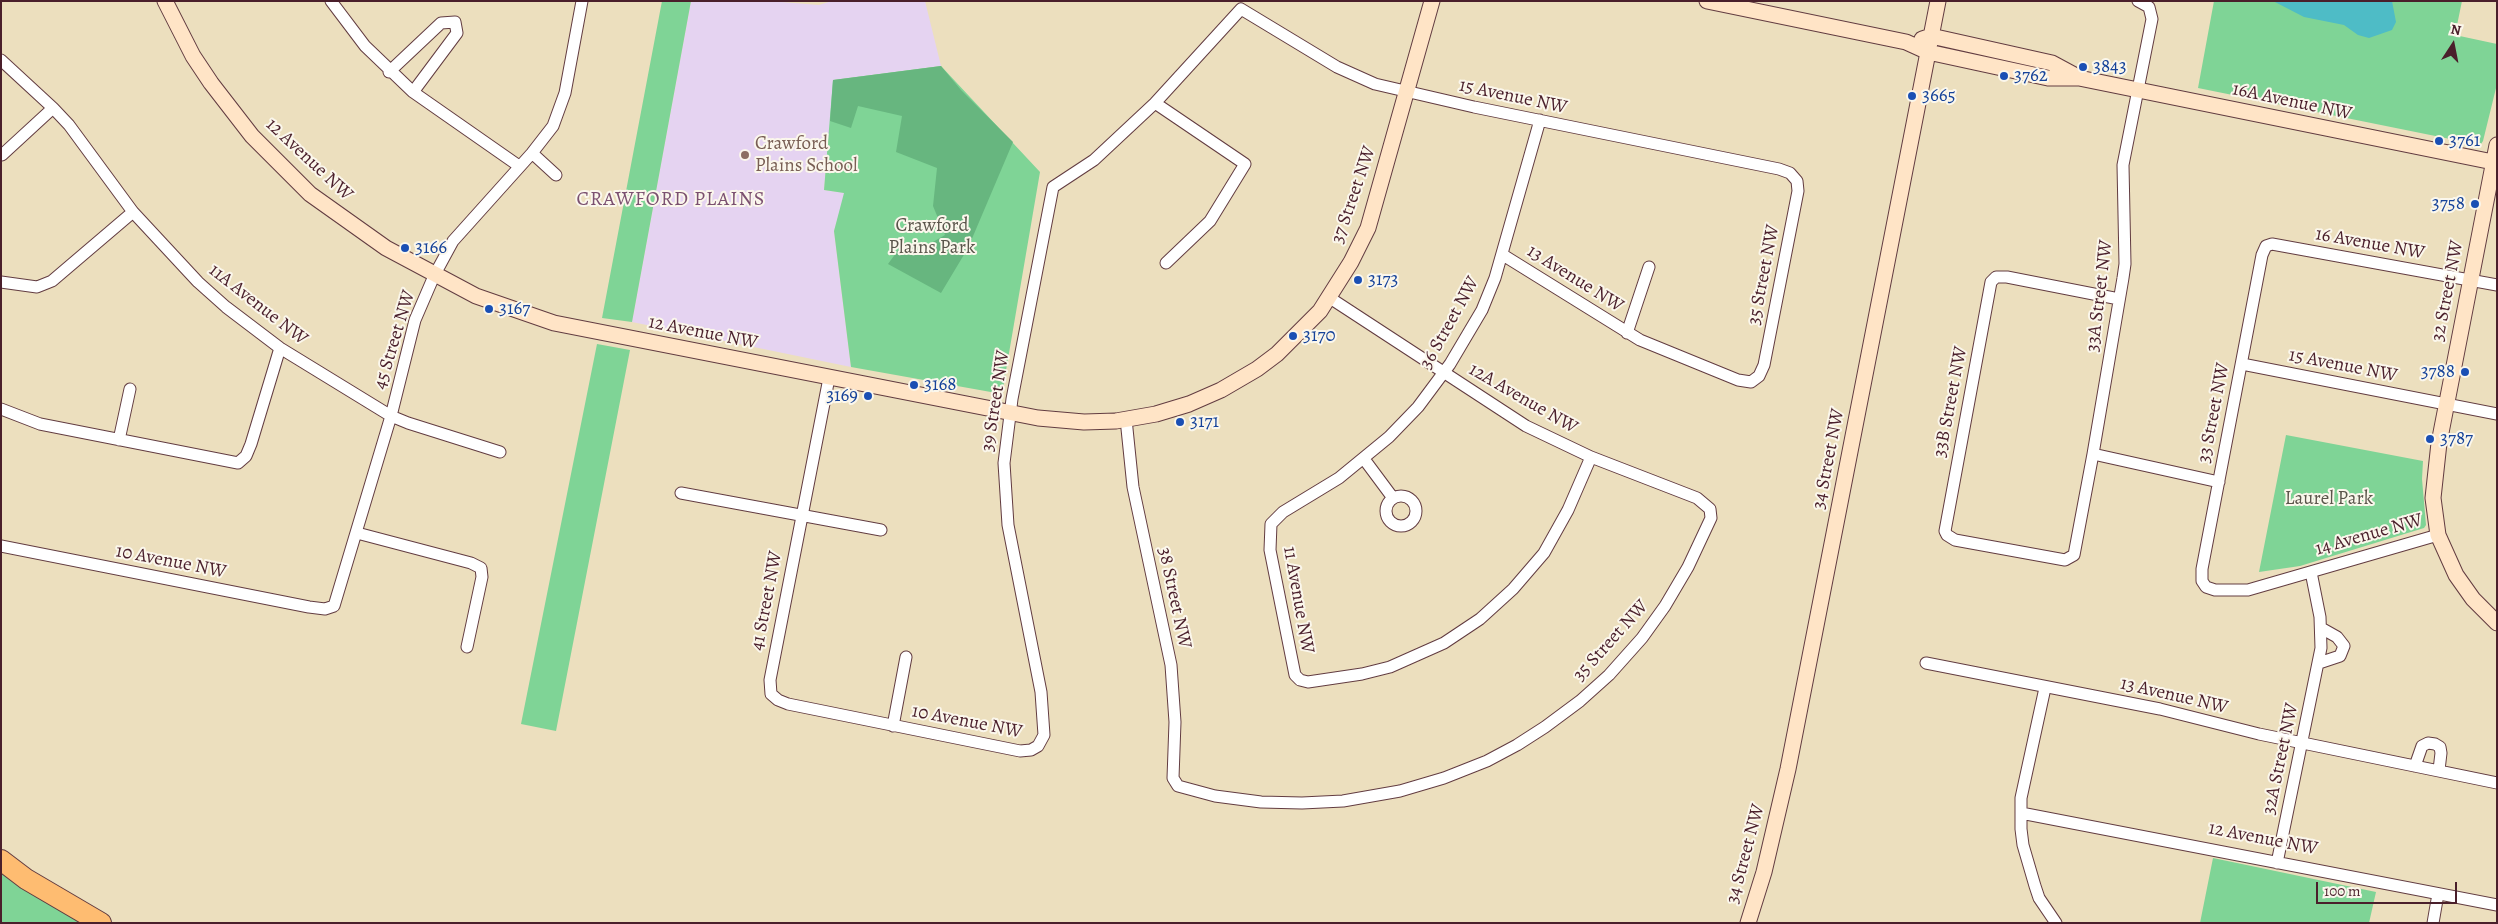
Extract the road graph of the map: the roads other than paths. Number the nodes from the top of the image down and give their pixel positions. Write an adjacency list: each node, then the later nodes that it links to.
1 (165, 1): 33 (street, 12 Avenue NW)
2 (331, 1): 13 (street)
3 (582, 1): 22 (street, 45 Street NW)
4 (1432, 1): 17 (street, 37 Street NW)
5 (1707, 1): 10 (street, 16A Avenue NW)
6 (1938, 1): 9 (street, 34 Street NW)
7 (2143, 4): 15 (street, 33A Street NW)
8 (1241, 9): 17 (street, 15 Avenue NW); 18 (street, 39 Street NW)
9 (1931, 36): 10 (street, 16A Avenue NW); 11 (street, 34 Street NW); 14 (street, 16A Avenue NW)
10 (1906, 42): 11 (street, 16A Avenue NW)
11 (1928, 52): 14 (street, 16A Avenue NW); 93 (street, 34 Street NW)
12 (1, 60): 19 (street, 11A Avenue NW)
13 (389, 72): 16 (street); 16 (street)
14 (2079, 78): 15 (street, 16A Avenue NW)
15 (2138, 90): 24 (street, 16A Avenue NW); 38 (street, 33A Street NW)
16 (413, 92): 25 (street)
17 (1406, 92): 20 (street, 15 Avenue NW); 37 (street, 37 Street NW)
18 (1155, 103): 31 (street); 49 (street, 39 Street NW)
19 (53, 108): 23 (street); 28 (street, 11A Avenue NW)
20 (1540, 120): 27 (street, 15 Avenue NW); 30 (street, 36 Street NW)
21 (2497, 144): 24 (street, 32 Street NW)
22 (532, 153): 25 (street, 45 Street NW); 26 (street)
23 (2, 155)
24 (2495, 162): 34 (street, 32 Street NW)
25 (520, 166): 33 (street, 45 Street NW)
26 (556, 175)
27 (1794, 177): 45 (street, 35 Street NW)
28 (133, 212): 35 (street); 40 (street, 11A Avenue NW)
29 (2266, 246): 34 (street, 16 Avenue NW); 41 (street, 33 Street NW)
30 (1503, 255): 39 (street, 13 Avenue NW); 43 (street, 36 Street NW)
31 (1166, 263)
32 (1649, 267): 39 (street, 13 Avenue NW)
33 (434, 276): 44 (street, 12 Avenue NW); 51 (street, 45 Street NW)
34 (2471, 280): 36 (street, 16 Avenue NW); 47 (street, 32 Street NW)
35 (1, 282)
36 (2497, 285)
37 (1330, 298): 42 (street, 37 Street NW); 43 (street, 12A Avenue NW)
38 (2119, 299): 55 (street, 33A Street NW); 68 (street, 33B Street NW)
39 (1628, 333): 45 (street, 13 Avenue NW)
40 (280, 348): 51 (street, 11A Avenue NW); 53 (street)
41 (2242, 364): 47 (street, 15 Avenue NW); 58 (street, 33 Street NW)
42 (1257, 369): 52 (street, 12 Avenue NW)
43 (1444, 373): 56 (street, 12A Avenue NW); 57 (street, 36 Street NW)
44 (829, 378): 49 (street, 12 Avenue NW); 62 (street, 41 Street NW)
45 (1756, 379)
46 (130, 389): 53 (street)
47 (2446, 404): 50 (street, 15 Avenue NW); 66 (street, 32 Street NW)
48 (1, 409): 53 (street)
49 (1011, 413): 52 (street, 12 Avenue NW); 83 (street, 39 Street NW)
50 (2497, 414)
51 (391, 416): 54 (street, 11A Avenue NW); 65 (street, 45 Street NW)
52 (1126, 420): 82 (street, 38 Street NW)
53 (119, 440)
54 (500, 452)
55 (2094, 454): 58 (street); 68 (street, 33A Street NW)
56 (1591, 457): 61 (street, 12A Avenue NW); 63 (street, 11 Avenue NW)
57 (1364, 459): 60 (street); 63 (street, 36 Street NW)
58 (2218, 482): 70 (street, 33 Street NW)
59 (681, 493): 62 (street)
60 (1393, 498)
61 (1710, 509): 82 (street, 35 Street NW)
62 (802, 515): 64 (street); 79 (street, 41 Street NW)
63 (1271, 524)
64 (881, 530)
65 (357, 532): 71 (street, 45 Street NW); 74 (street)
66 (2438, 535): 69 (street, 14 Avenue NW); 72 (street, 14 Avenue NW)
67 (1, 546): 71 (street, 10 Avenue NW)
68 (2071, 559)
69 (2311, 572): 70 (street, 14 Avenue NW); 73 (street, 32A Street NW)
70 (2206, 587)
71 (334, 606)
72 (2497, 623)
73 (2321, 628): 77 (street, 32A Street NW); 77 (street)
74 (467, 647)
75 (906, 657): 80 (street, 10 Avenue NW)
76 (1926, 663): 78 (street, 13 Avenue NW)
77 (2319, 663): 81 (street, 32A Street NW)
78 (2044, 688): 81 (street, 13 Avenue NW); 87 (street)
79 (771, 694): 80 (street, 10 Avenue NW)
80 (893, 726): 83 (street, 10 Avenue NW)
81 (2302, 743): 84 (street, 13 Avenue NW); 89 (street, 32A Street NW)
82 (1517, 745)
83 (1035, 749)
84 (2414, 766): 85 (street, 13 Avenue NW); 85 (street)
85 (2439, 770): 86 (street, 13 Avenue NW)
86 (2497, 783)
87 (2021, 813): 89 (street, 12 Avenue NW); 94 (street)
88 (1, 860): 92 (highway)
89 (2277, 862): 90 (street, 12 Avenue NW)
90 (2438, 894): 91 (street, 12 Avenue NW); 95 (street)
91 (2497, 905)
92 (101, 923)
93 (1748, 923)
94 (2056, 923)
95 (2433, 923)

